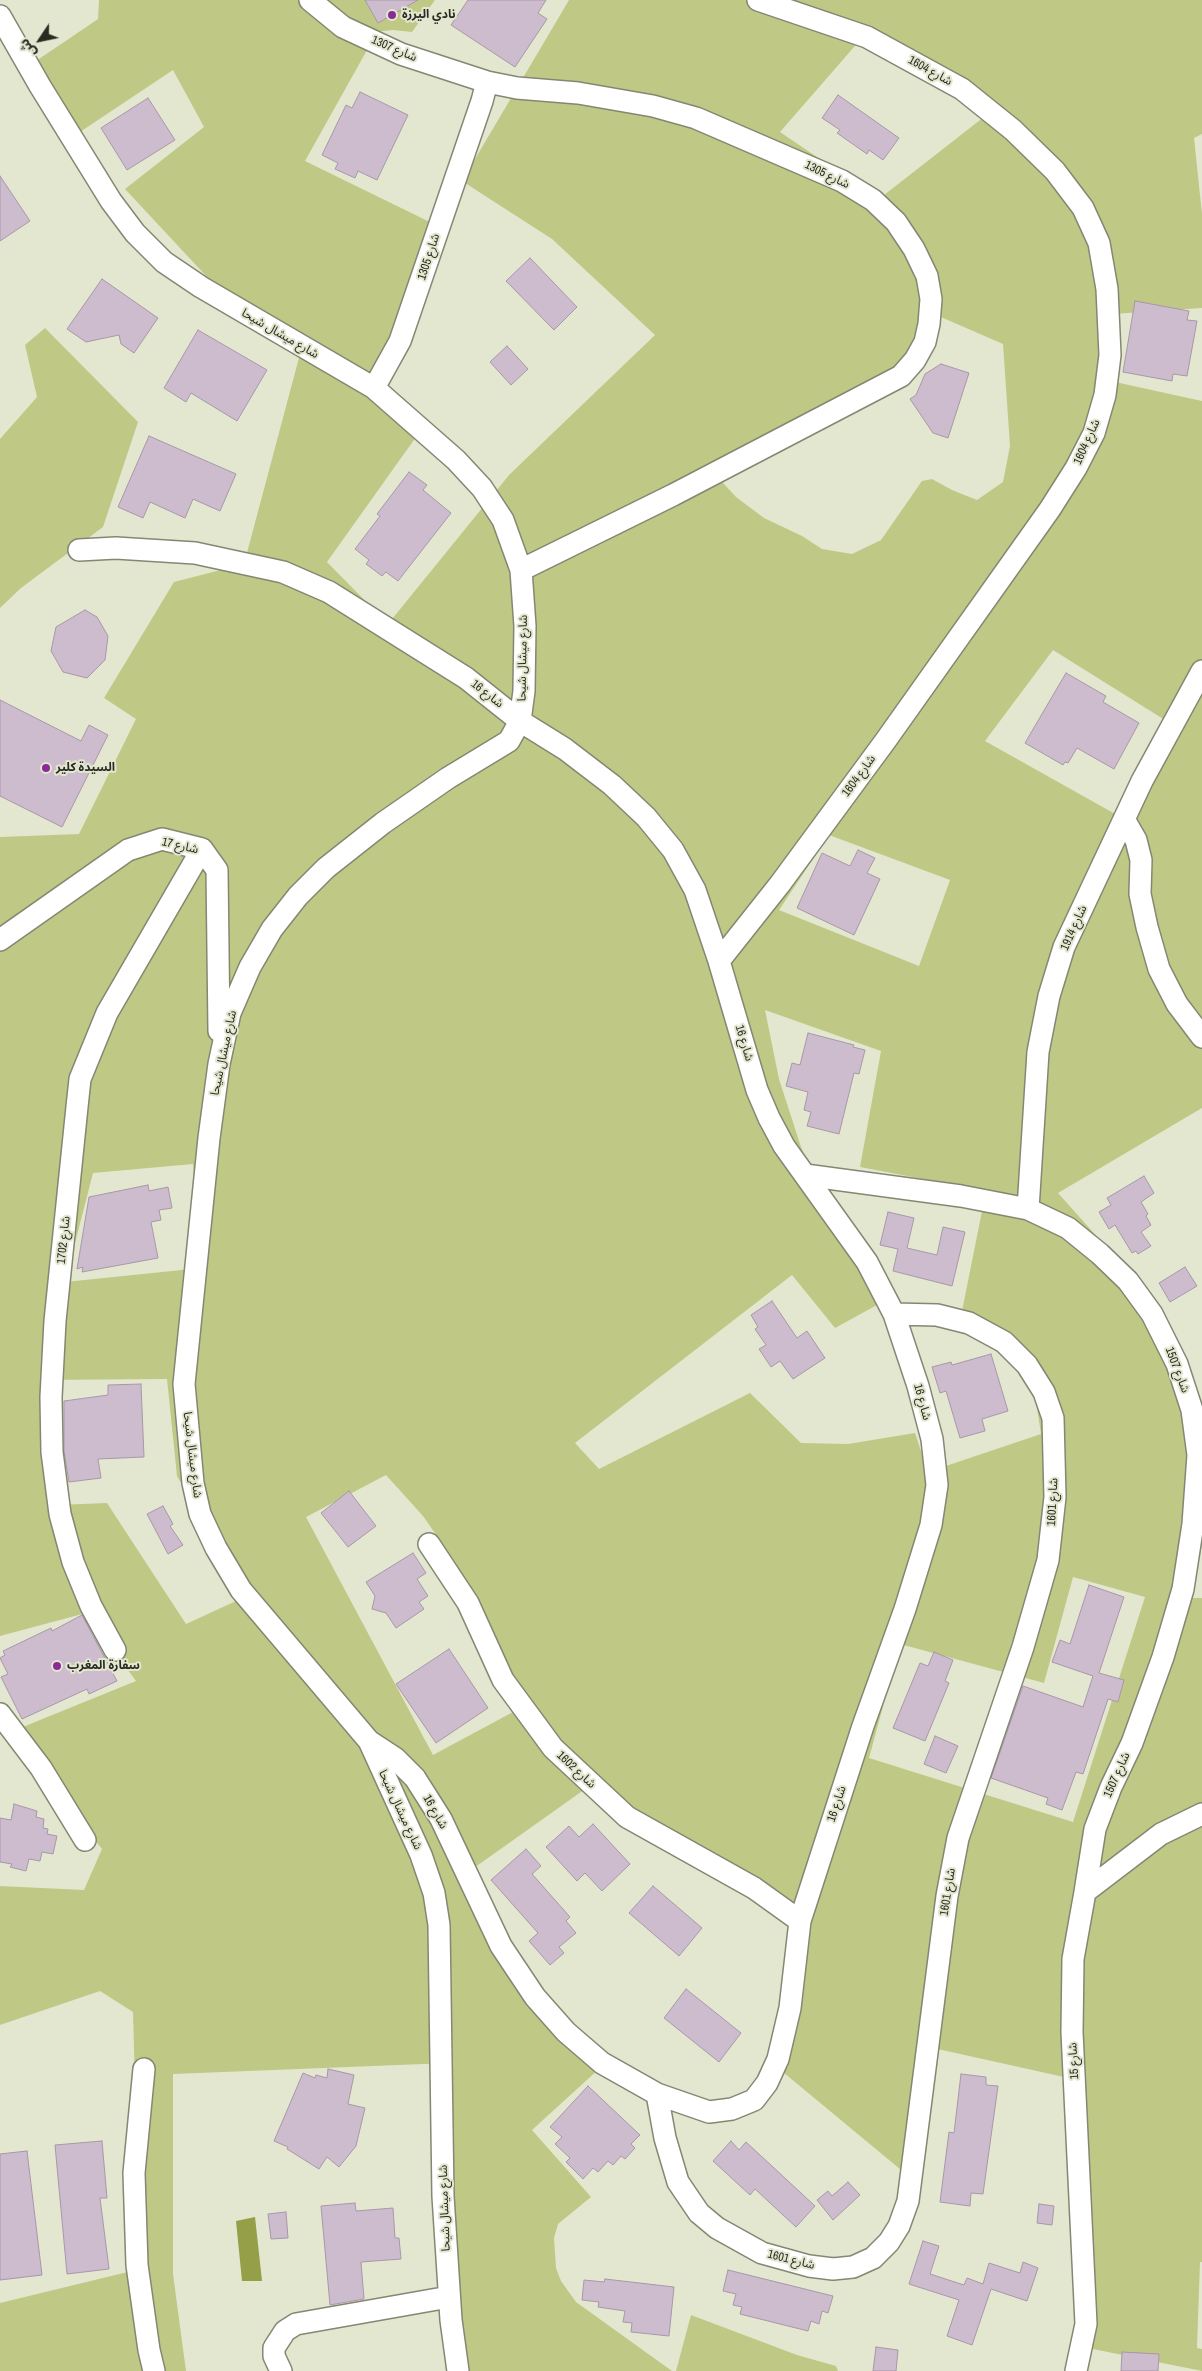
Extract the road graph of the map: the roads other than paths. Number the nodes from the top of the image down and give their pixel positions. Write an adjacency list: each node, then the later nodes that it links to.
1 (310, 0): 4 (street, شارع 1307)
2 (758, 0): 13 (street, شارع 1604)
3 (0, 16): 5 (street, شارع ميشال شيحا)
4 (487, 82): 5 (street, شارع 1305); 7 (street, شارع 1305)
5 (374, 388): 7 (street, شارع ميشال شيحا)
6 (79, 550): 9 (street, شارع 16)
7 (520, 570): 9 (street, شارع ميشال شيحا)
8 (1202, 671): 10 (street, شارع 1914)
9 (520, 721): 13 (street, شارع 16); 15 (street, شارع ميشال شيحا)
10 (1124, 819): 14 (street); 17 (street, شارع 1914)
11 (202, 849): 12 (street, شارع 17); 15 (street, شارع 17); 20 (street, شارع 1702)
12 (0, 940)
13 (719, 962): 16 (street, شارع 16)
14 (1202, 1037)
15 (219, 1064): 22 (street, شارع ميشال شيحا)
16 (805, 1176): 17 (street, شارع 1507); 18 (street, شارع 16)
17 (1028, 1209): 25 (street, شارع 1507)
18 (894, 1314): 26 (street, شارع 16); 28 (street, شارع 1601)
19 (429, 1544): 26 (street, شارع 1602)
20 (115, 1650)
21 (0, 1714): 24 (street)
22 (369, 1741): 28 (street, شارع 16); 29 (street, شارع ميشال شيحا)
23 (1202, 1814): 25 (street)
24 (85, 1840)
25 (1085, 1892): 33 (street, شارع 15)
26 (800, 1921): 28 (street, شارع 16)
27 (144, 2069): 30 (street)
28 (657, 2094)
29 (449, 2297): 31 (street); 32 (street, شارع ميشال شيحا)
30 (154, 2371)
31 (281, 2371)
32 (458, 2371)
33 (1076, 2371)

